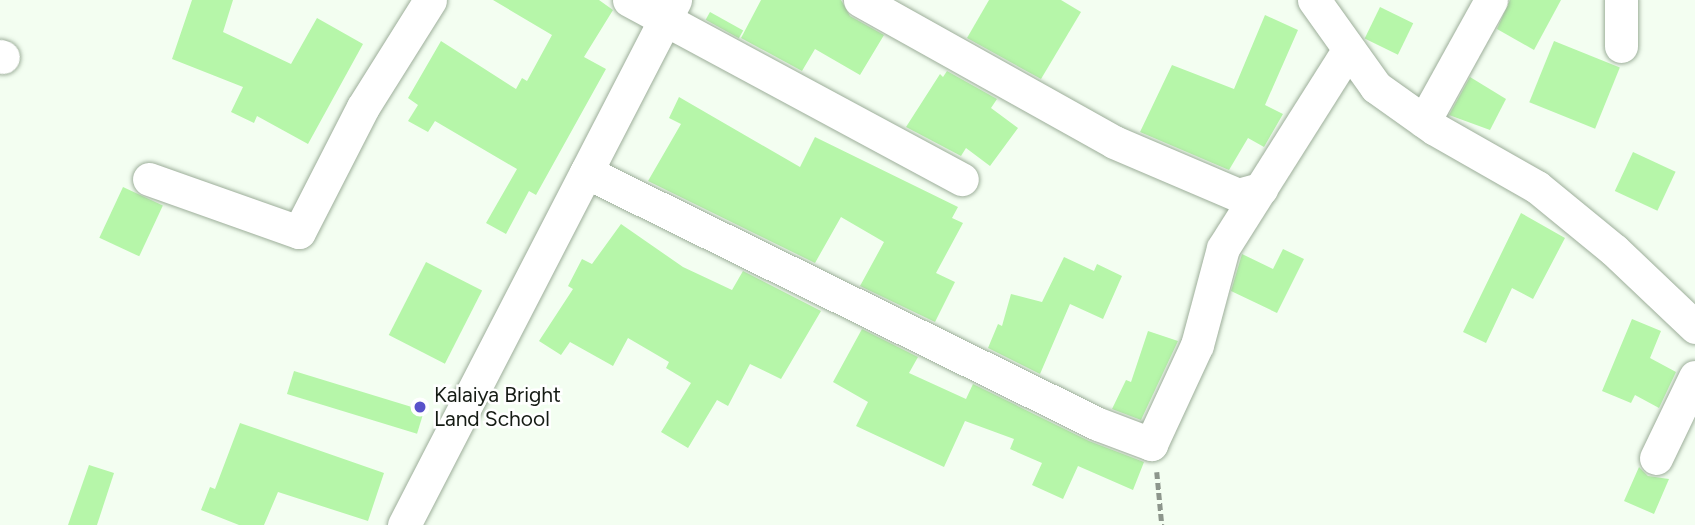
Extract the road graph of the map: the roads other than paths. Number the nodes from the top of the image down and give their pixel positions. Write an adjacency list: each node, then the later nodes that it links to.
1 (430, 0): 12 (street)
2 (629, 0): 7 (street)
3 (860, 0): 14 (street)
4 (1314, 0): 9 (street)
5 (1490, 0): 10 (street)
6 (1621, 0): 8 (street)
7 (669, 11): 11 (street); 13 (street)
8 (1621, 46)
9 (1347, 51): 10 (street); 14 (street)
10 (1424, 121): 15 (street)
11 (586, 172): 14 (street); 18 (street)
12 (149, 179)
13 (962, 179)
14 (1261, 189)
15 (1695, 327)
16 (1695, 377): 17 (street)
17 (1656, 458)
18 (404, 525)

